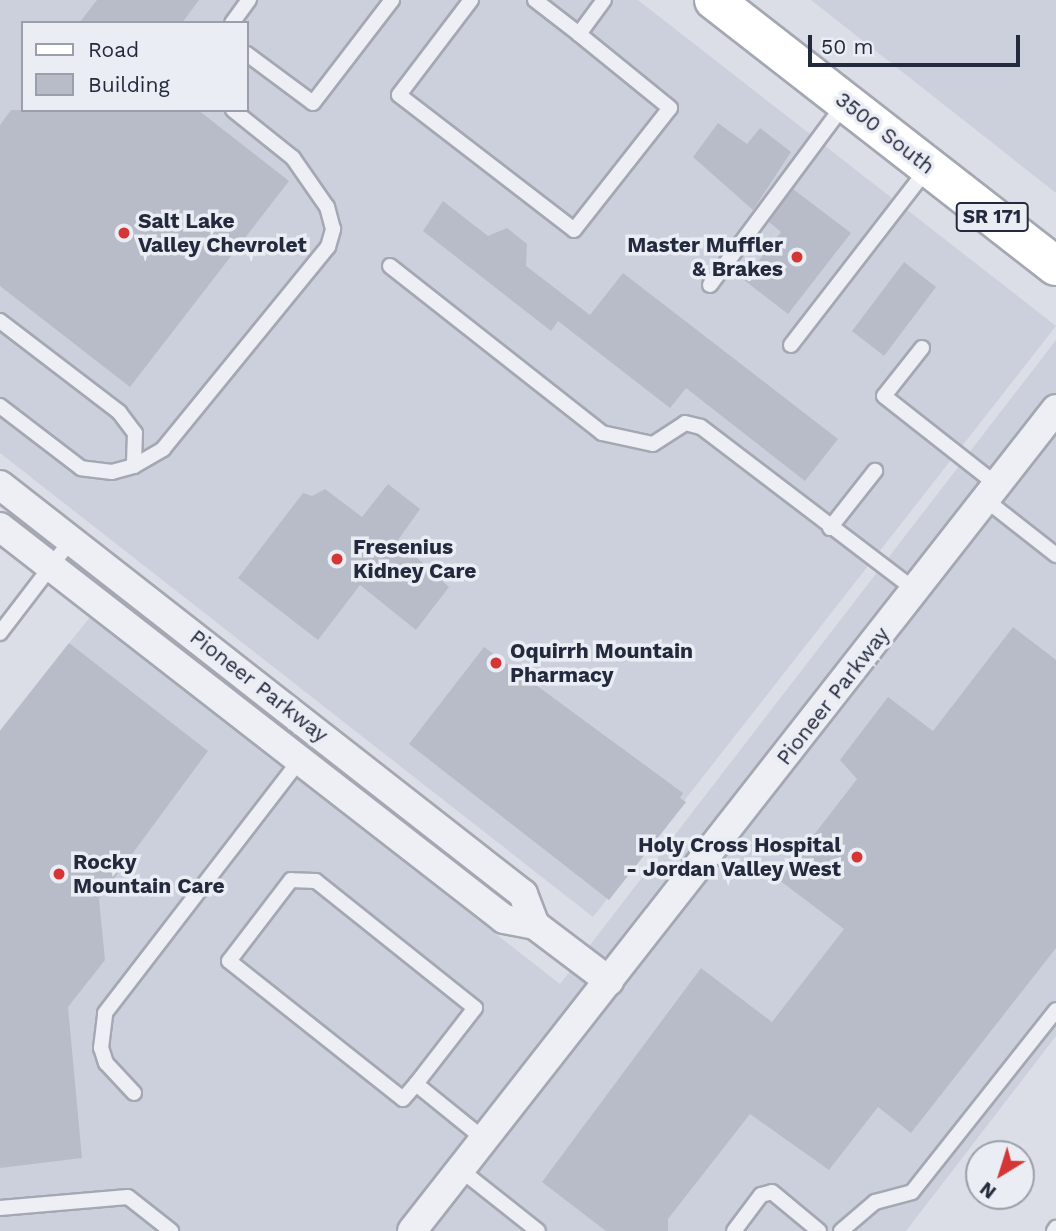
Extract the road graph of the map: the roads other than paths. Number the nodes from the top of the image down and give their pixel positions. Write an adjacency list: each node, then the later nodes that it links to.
1 (249, 0): 7 (lane)
2 (392, 0): 9 (lane)
3 (471, 0): 8 (lane)
4 (535, 0): 8 (lane)
5 (604, 0): 8 (lane)
6 (714, 0): 10 (main road, 3500 South / SR 171)
7 (233, 21)
8 (579, 34)
9 (248, 58)
10 (846, 102): 12 (main road, 3500 South / SR 171); 15 (lane)
11 (236, 112): 21 (lane)
12 (929, 167): 14 (main road, 3500 South / SR 171); 17 (lane)
13 (390, 266): 26 (lane)
14 (1056, 266)
15 (710, 285)
16 (0, 321): 21 (lane)
17 (791, 345)
18 (922, 348): 24 (lane)
19 (0, 406): 21 (lane)
20 (1056, 409): 24 (street, Pioneer Parkway)
21 (134, 466)
22 (875, 471): 26 (lane)
23 (0, 485): 27 (street, Pioneer Parkway)
24 (992, 492): 28 (lane); 30 (street, Pioneer Parkway)
25 (0, 527): 29 (street, Pioneer Parkway)
26 (830, 528): 30 (lane)
27 (71, 540): 29 (lane); 33 (street, Pioneer Parkway)
28 (1056, 555)
29 (51, 567): 31 (lane); 32 (street, Pioneer Parkway)
30 (915, 590): 34 (street, Pioneer Parkway)
31 (0, 633)
32 (300, 760): 33 (street, Pioneer Parkway); 37 (lane)
33 (535, 925): 34 (street, Pioneer Parkway)
34 (609, 981): 38 (street, Pioneer Parkway)
35 (1056, 1010): 46 (lane)
36 (416, 1084): 36 (lane); 38 (lane)
37 (134, 1093)
38 (484, 1139): 39 (street, Pioneer Parkway)
39 (461, 1170): 42 (street, Pioneer Parkway); 43 (lane)
40 (0, 1209): 41 (lane)
41 (172, 1231)
42 (412, 1231)
43 (538, 1231)
44 (734, 1231): 45 (lane)
45 (819, 1231)
46 (841, 1231)

